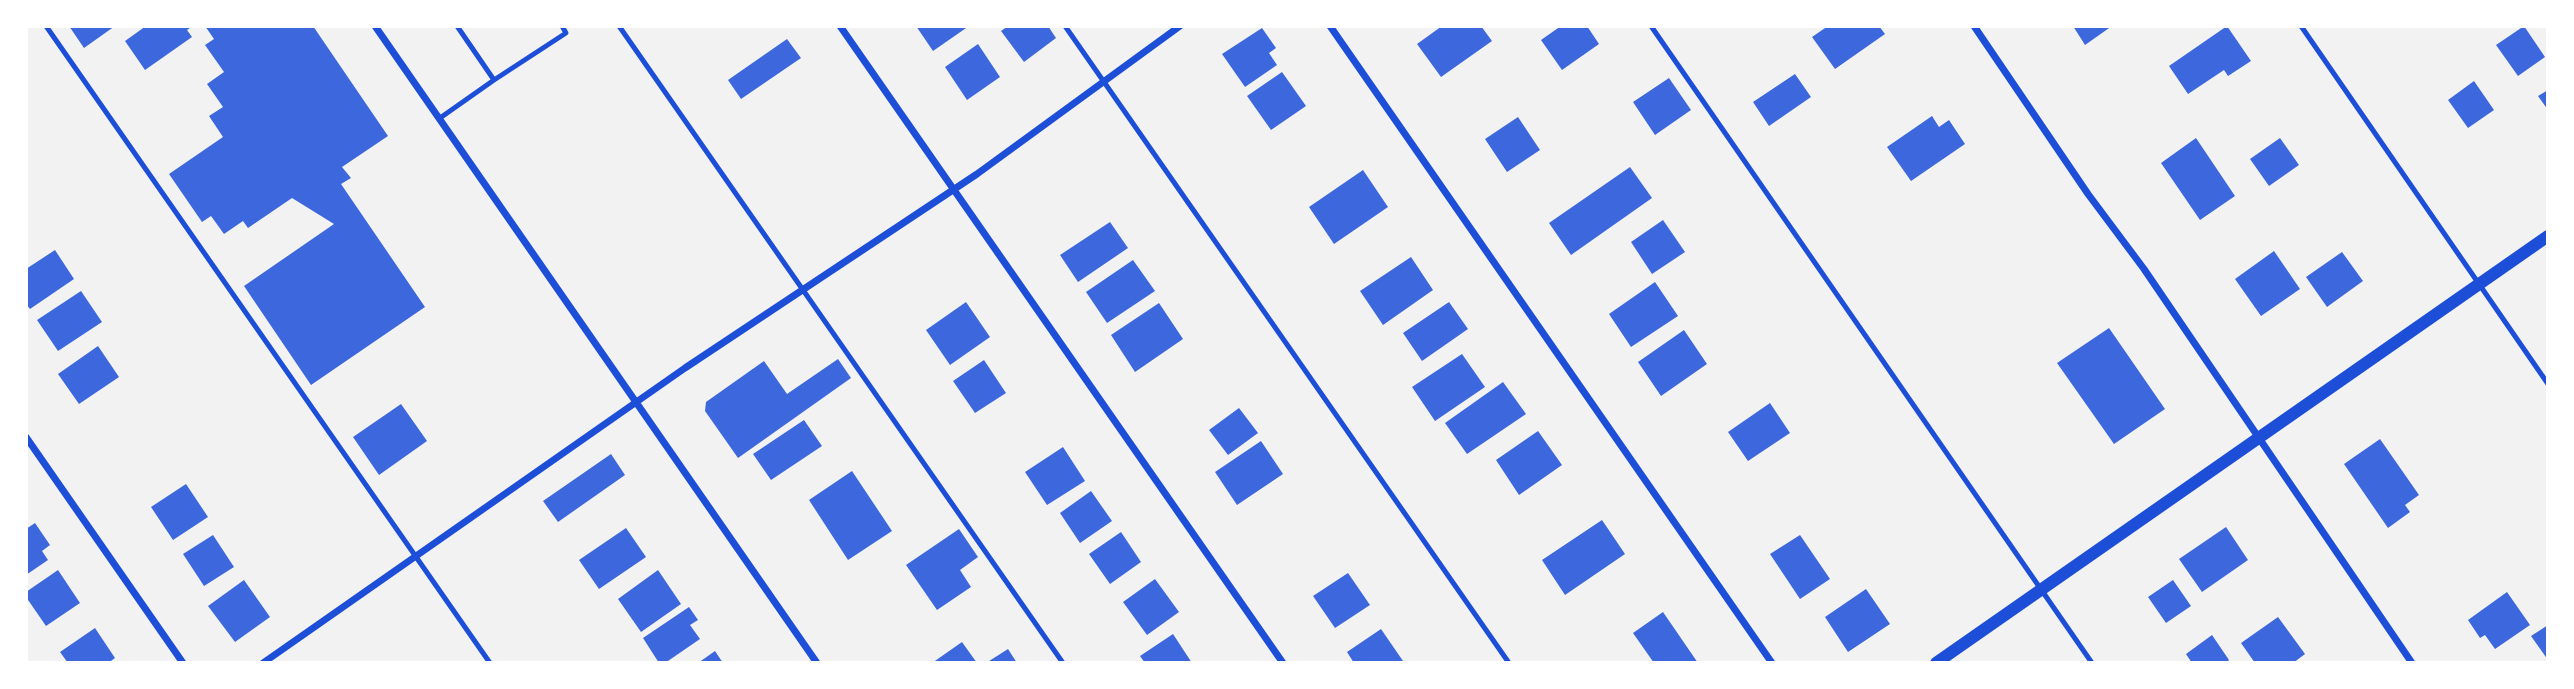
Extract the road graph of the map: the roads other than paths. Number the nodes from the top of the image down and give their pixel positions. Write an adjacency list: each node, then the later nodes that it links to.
1 (46, 26): 24 (lane)
2 (375, 26): 15 (street)
3 (457, 26): 13 (lane)
4 (562, 26): 13 (lane)
5 (619, 26): 19 (lane)
6 (841, 26): 16 (street)
7 (1065, 26): 14 (lane)
8 (1180, 26): 14 (street)
9 (1330, 26): 33 (street)
10 (1651, 26): 25 (lane)
11 (1974, 26): 23 (street)
12 (2301, 26): 18 (lane)
13 (494, 80): 15 (lane)
14 (1103, 82): 16 (street); 32 (lane)
15 (440, 118): 21 (street)
16 (954, 190): 19 (street); 31 (street)
17 (2548, 236): 18 (street)
18 (2479, 285): 20 (lane); 23 (street)
19 (804, 289): 21 (street); 30 (lane)
20 (2548, 384)
21 (636, 401): 24 (street); 29 (street)
22 (26, 437): 26 (street)
23 (2258, 438): 25 (street); 36 (street)
24 (415, 555): 27 (street); 28 (lane)
25 (2041, 590): 34 (street); 35 (lane)
26 (183, 663)
27 (263, 663)
28 (490, 663)
29 (817, 663)
30 (1063, 663)
31 (1283, 663)
32 (1509, 663)
33 (1772, 663)
34 (1936, 663)
35 (2092, 663)
36 (2412, 663)

